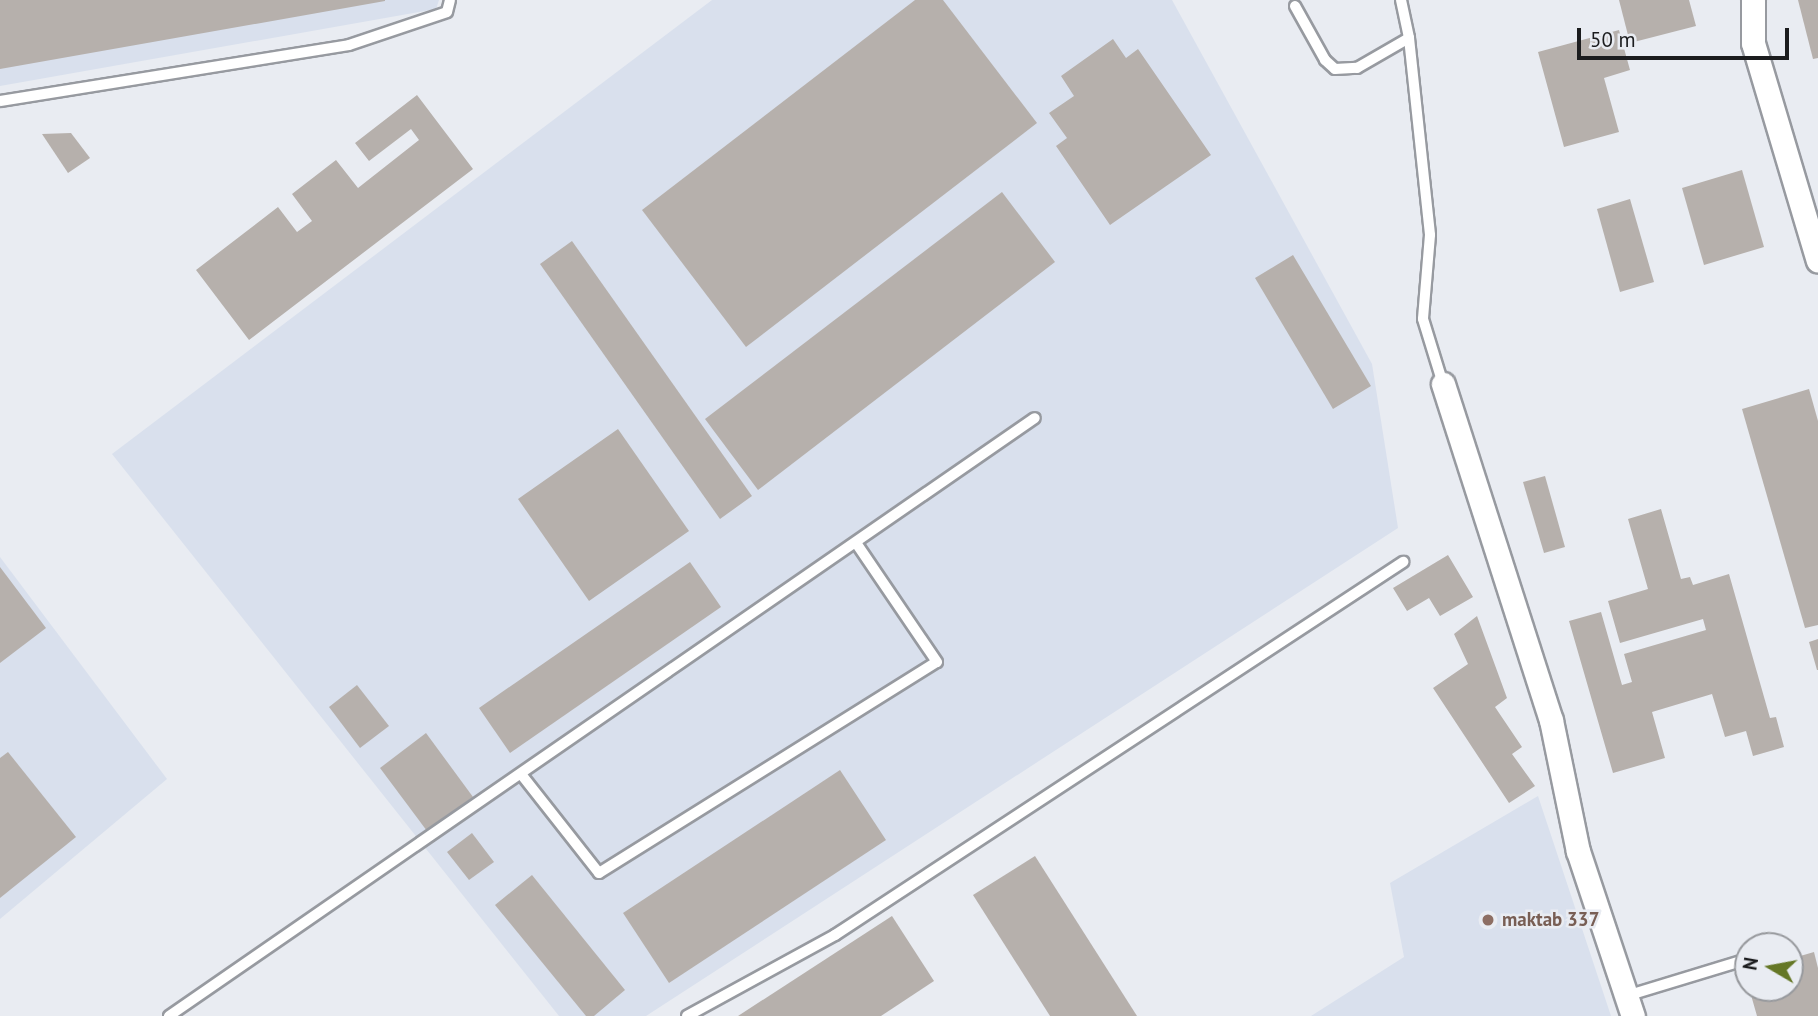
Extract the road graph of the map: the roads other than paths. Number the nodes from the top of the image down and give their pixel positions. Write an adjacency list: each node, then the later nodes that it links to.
1 (450, 0): 6 (lane)
2 (1401, 0): 5 (lane)
3 (1753, 0): 7 (street)
4 (1295, 6): 5 (lane)
5 (1409, 38): 8 (lane)
6 (0, 102)
7 (1818, 261)
8 (1443, 384): 14 (street)
9 (1035, 418): 10 (lane)
10 (856, 543): 12 (lane); 12 (lane)
11 (1403, 562): 16 (lane)
12 (521, 774): 15 (lane)
13 (1734, 964): 14 (lane)
14 (1629, 1006)
15 (169, 1016)
16 (687, 1016)

